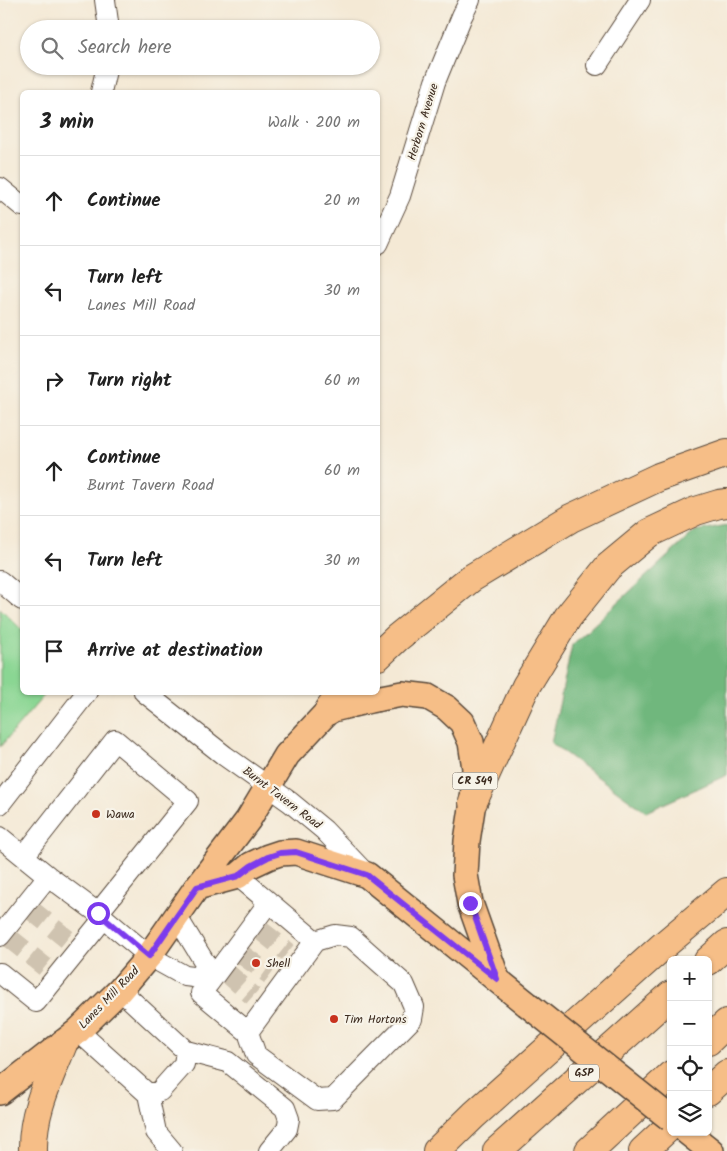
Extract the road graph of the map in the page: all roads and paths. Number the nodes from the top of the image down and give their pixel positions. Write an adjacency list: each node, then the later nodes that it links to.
1 (105, 0): 4 (street)
2 (470, 0): 10 (street, Herborn Avenue)
3 (640, 0): 5 (street)
4 (108, 20)
5 (597, 65)
6 (105, 75): 7 (street)
7 (101, 90)
8 (0, 188): 9 (street)
9 (20, 204)
10 (380, 240)
11 (727, 453): 15 (highway)
12 (727, 503): 20 (highway)
13 (0, 581): 14 (street)
14 (20, 598)
15 (380, 654)
16 (85, 695): 21 (street)
17 (148, 695): 19 (street, Burnt Tavern Road)
18 (336, 702): 19 (main road, CR 549); 20 (main road, CR 549)
19 (267, 786): 24 (street, Burnt Tavern Road); 28 (main road, Lanes Mill Road / CR 549)
20 (473, 802): 41 (main road, CR 549)
21 (0, 804)
22 (0, 837): 23 (street)
23 (24, 856): 25 (street); 31 (street)
24 (367, 875): 26 (main road); 41 (main road, Burnt Tavern Road)
25 (48, 876): 31 (street); 33 (street)
26 (238, 876): 28 (main road); 30 (street)
27 (727, 881): 36 (highway)
28 (197, 887): 32 (main road, Lanes Mill Road / CR 549)
29 (727, 892): 36 (highway)
30 (268, 902): 34 (street); 40 (street)
31 (101, 916): 37 (street); 39 (street)
32 (177, 917): 37 (main road, Lanes Mill Road / CR 549); 40 (street)
33 (3, 935)
34 (315, 941): 45 (street); 45 (street)
35 (727, 944): 38 (highway)
36 (664, 945): 60 (highway)
37 (149, 956): 40 (street); 42 (main road, Lanes Mill Road / CR 549)
38 (712, 957)
39 (0, 973)
40 (214, 975): 45 (street)
41 (497, 979): 54 (main road, Burnt Tavern Road, bridge)
42 (120, 990): 46 (main road, Lanes Mill Road / CR 549); 48 (street)
43 (667, 999): 61 (highway, GSP)
44 (727, 1023): 47 (highway)
45 (248, 1032)
46 (71, 1037): 52 (main road, Lanes Mill Road / CR 549); 53 (street); 57 (highway)
47 (712, 1037)
48 (186, 1051): 53 (street); 59 (street)
49 (727, 1074): 51 (highway)
50 (667, 1079): 62 (highway)
51 (712, 1087)
52 (0, 1092)
53 (148, 1094): 58 (street)
54 (667, 1116)
55 (667, 1129): 63 (highway)
56 (693, 1136): 64 (main road)
57 (33, 1151)
58 (172, 1151)
59 (270, 1151)
60 (437, 1151)
61 (497, 1151)
62 (589, 1151)
63 (643, 1151)
64 (711, 1151)

